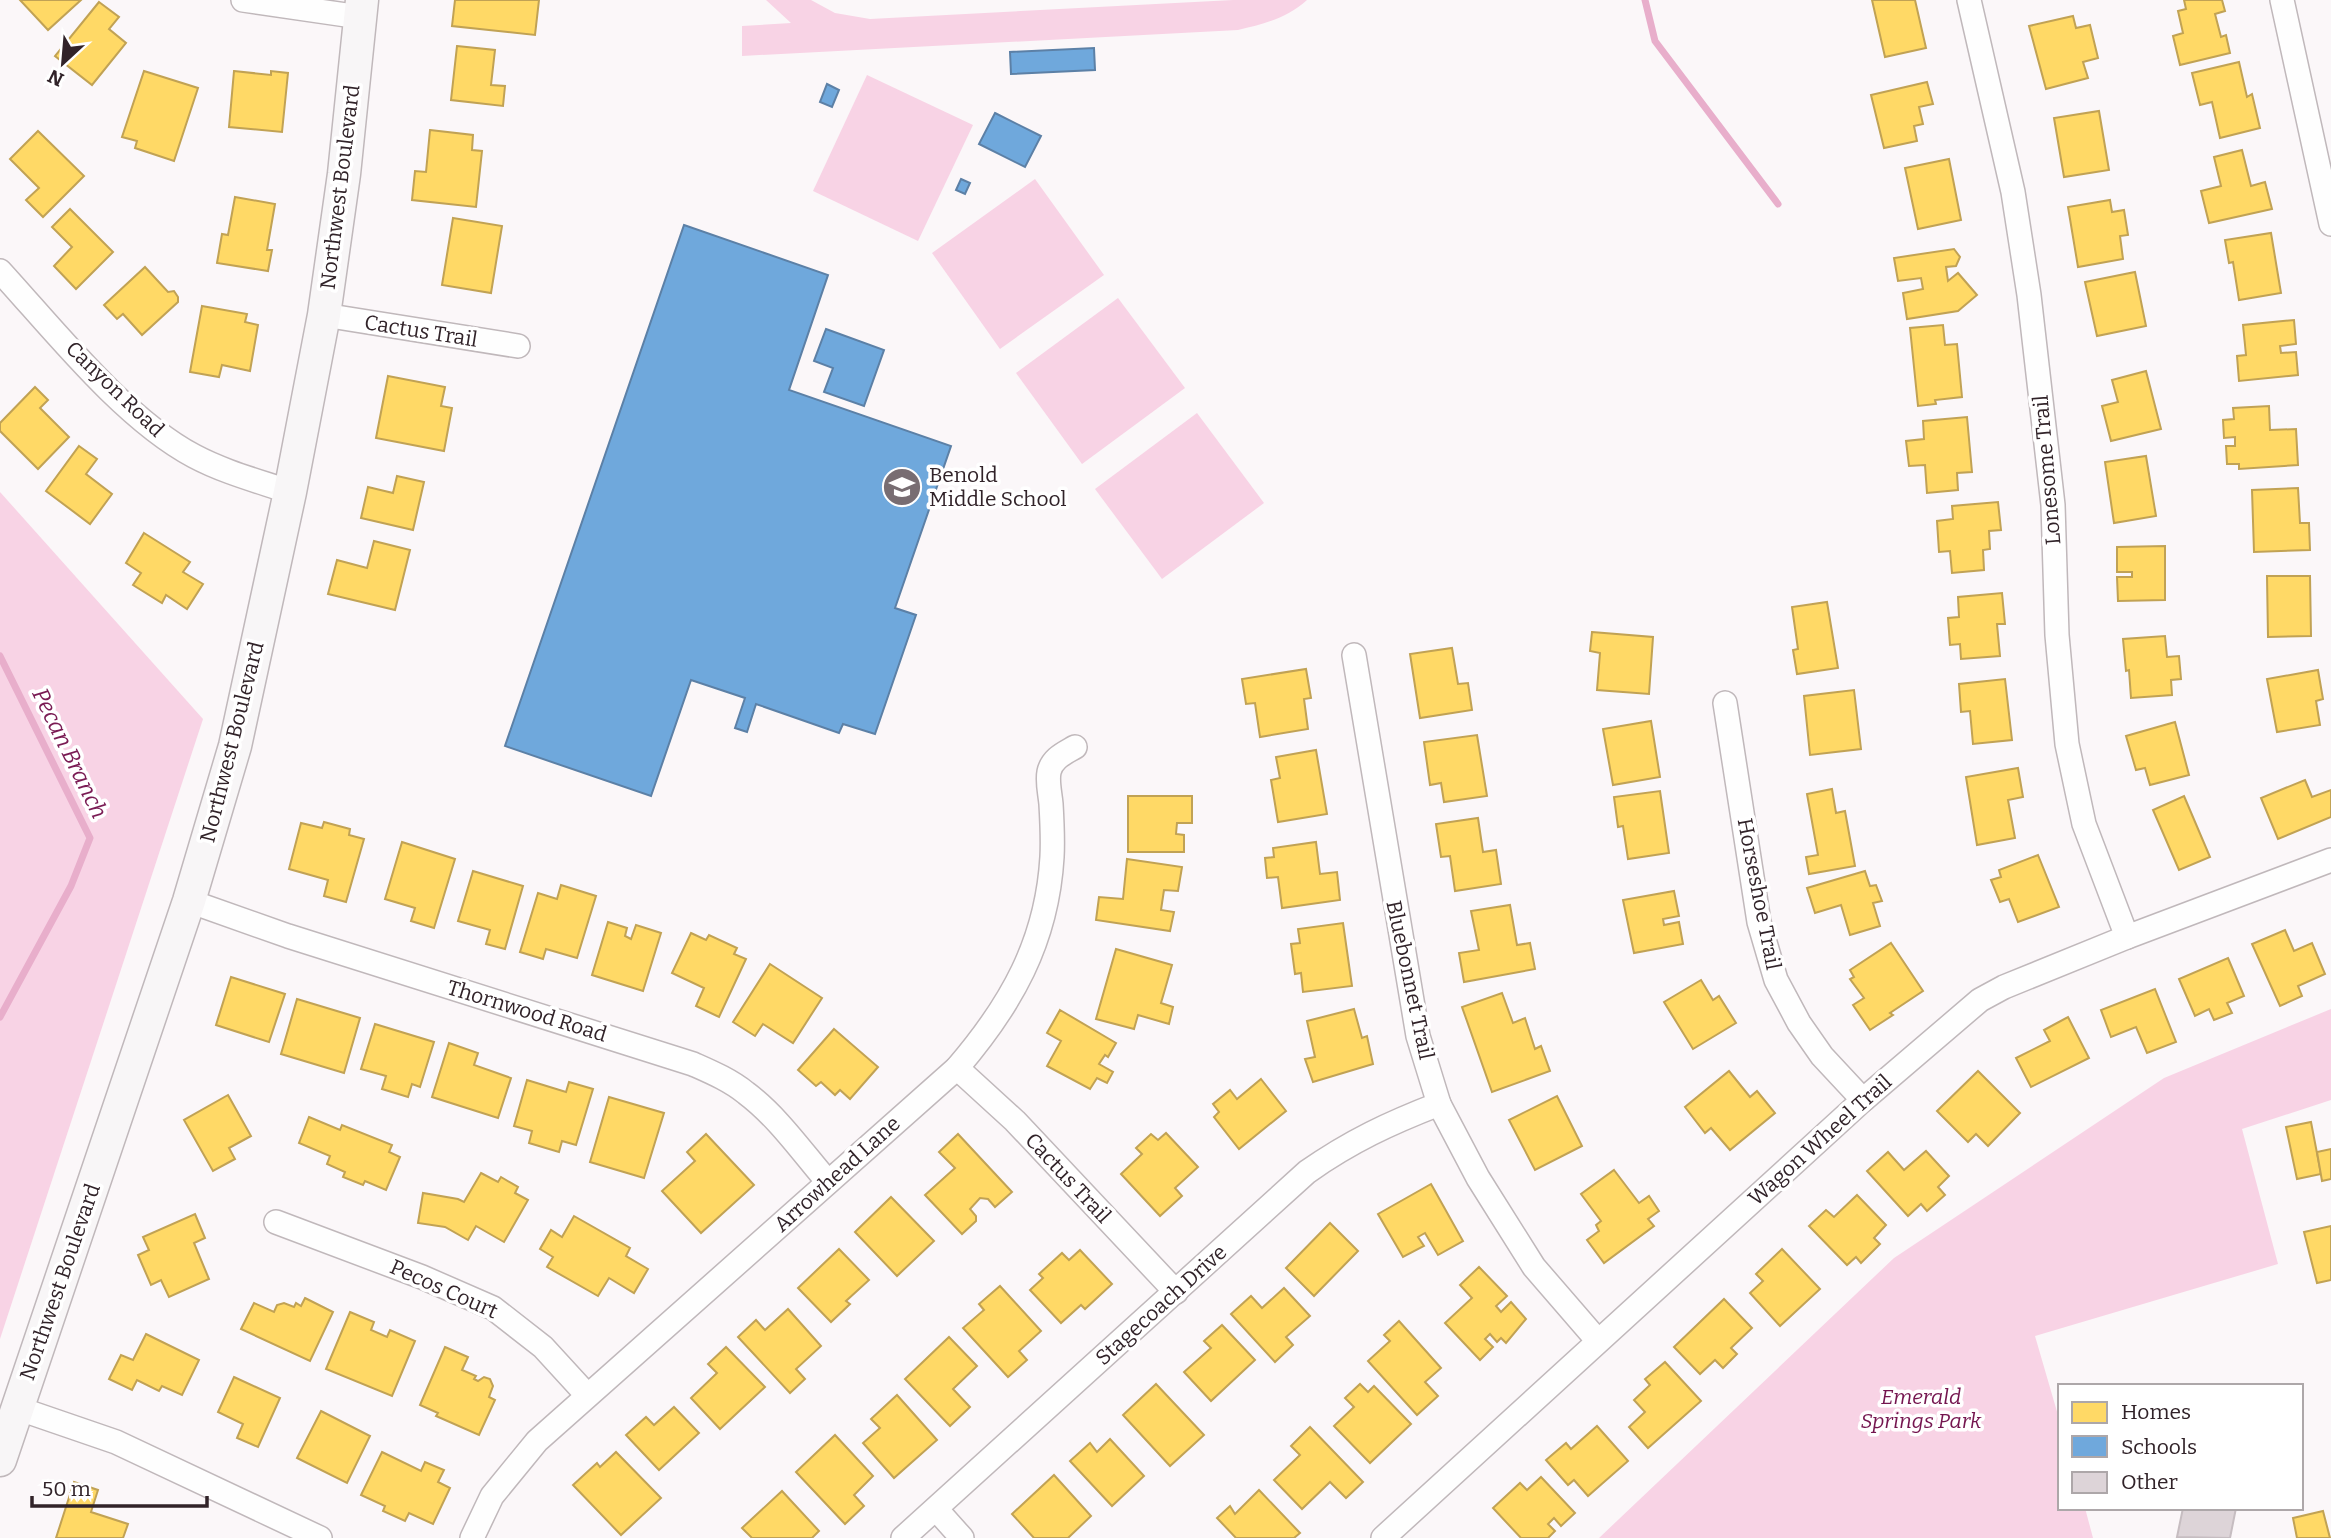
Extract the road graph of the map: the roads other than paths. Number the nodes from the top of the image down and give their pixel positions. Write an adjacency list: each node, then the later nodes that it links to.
1 (243, 0): 4 (street)
2 (1969, 0): 15 (street, Lonesome Trail)
3 (2282, 0): 5 (street)
4 (361, 9): 7 (street, Northwest Boulevard)
5 (2331, 224)
6 (0, 271): 9 (street, Canyon Road)
7 (324, 315): 8 (street, Cactus Trail); 9 (street, Northwest Boulevard)
8 (518, 346)
9 (290, 492): 14 (street, Northwest Boulevard)
10 (1354, 655): 18 (street, Bluebonnet Trail)
11 (1725, 703): 17 (street, Horseshoe Trail)
12 (1075, 747): 16 (street, Arrowhead Lane)
13 (2331, 860): 15 (street, Wagon Wheel Trail)
14 (189, 901): 19 (street, Thornwood Road); 24 (street, Northwest Boulevard)
15 (2127, 937): 17 (street, Wagon Wheel Trail)
16 (957, 1068): 19 (street, Arrowhead Lane); 21 (street, Cactus Trail)
17 (1863, 1100): 22 (street, Wagon Wheel Trail)
18 (1439, 1104): 21 (street, Stagecoach Drive); 22 (street, Bluebonnet Trail)
19 (828, 1182): 23 (street, Arrowhead Lane)
20 (276, 1222): 23 (street, Pecos Court)
21 (1176, 1292): 26 (street, Stagecoach Drive)
22 (1598, 1340): 31 (street, Wagon Wheel Trail)
23 (587, 1395): 28 (street, Arrowhead Lane)
24 (18, 1408): 25 (street, Northwest Boulevard); 27 (street)
25 (0, 1460)
26 (936, 1509): 29 (street, Stagecoach Drive); 30 (street)
27 (320, 1538)
28 (472, 1538)
29 (903, 1538)
30 (962, 1538)
31 (1383, 1538)

